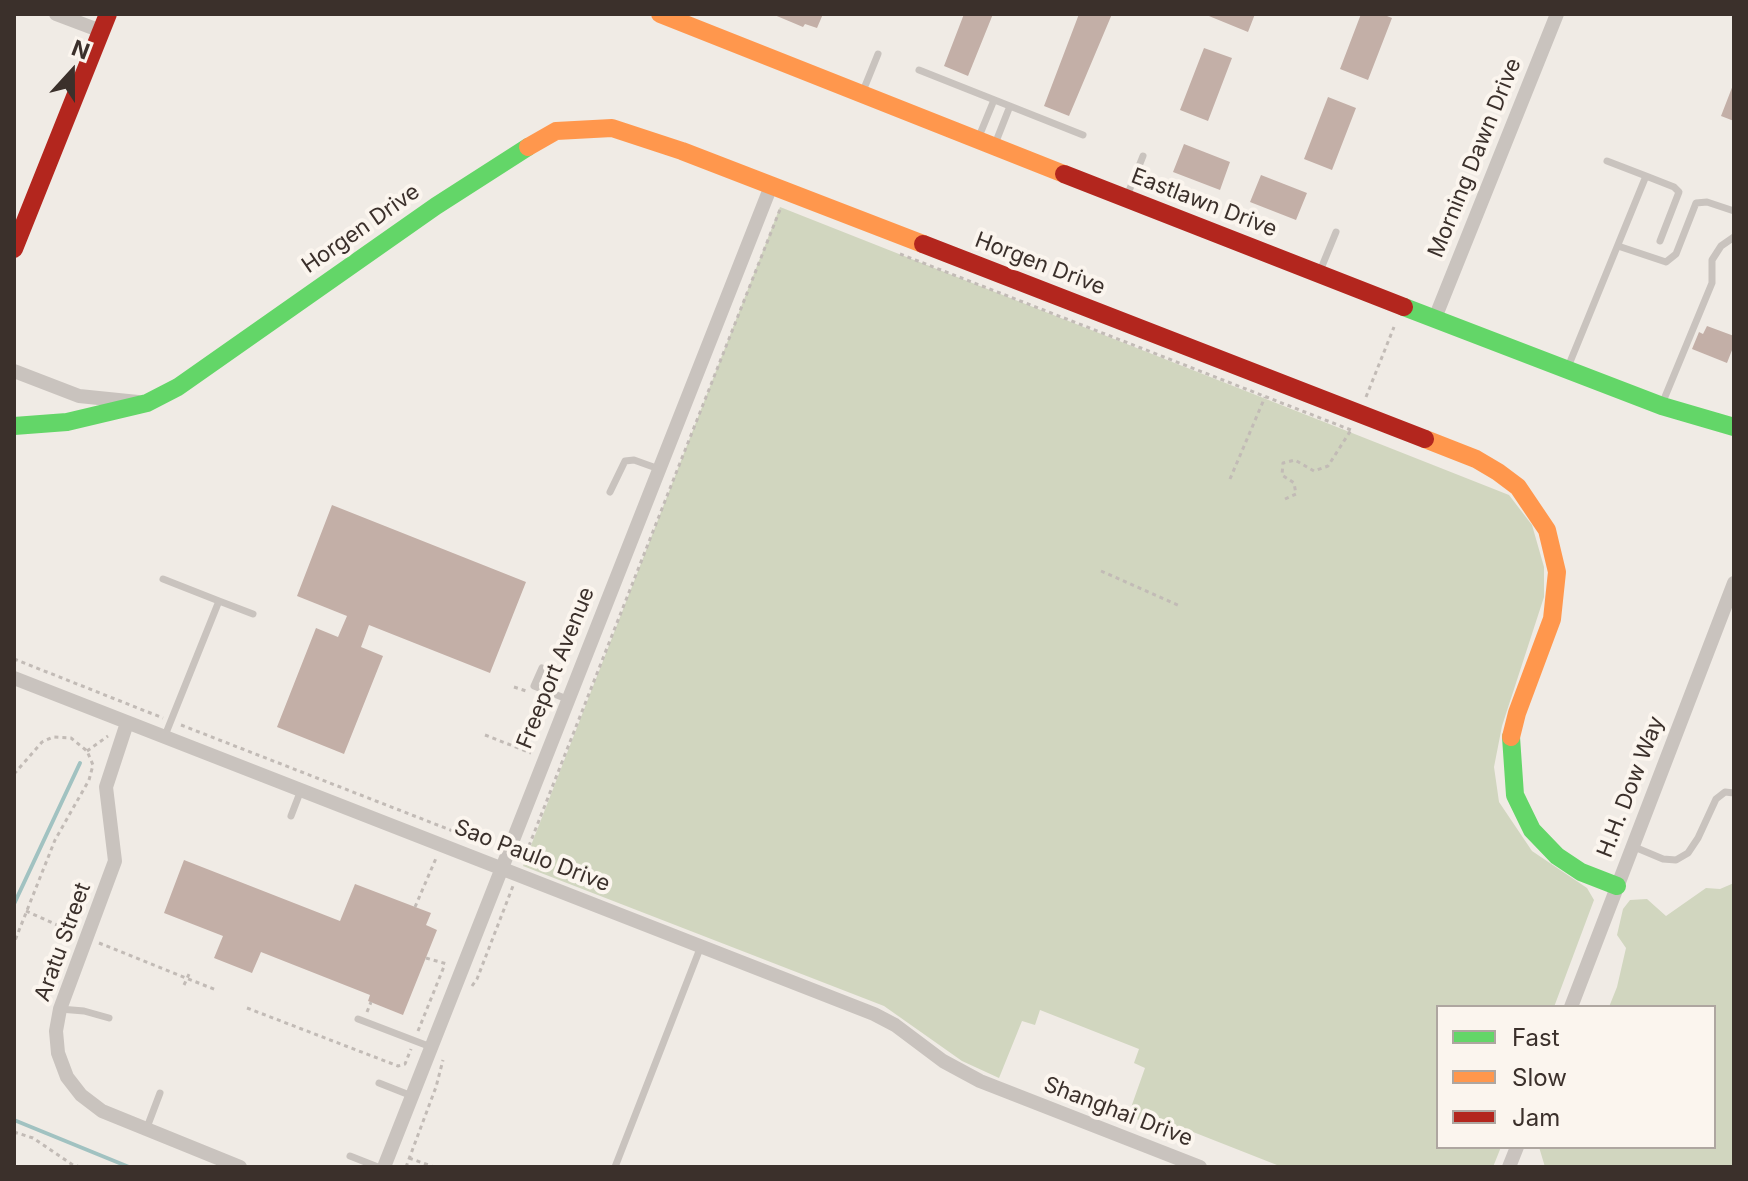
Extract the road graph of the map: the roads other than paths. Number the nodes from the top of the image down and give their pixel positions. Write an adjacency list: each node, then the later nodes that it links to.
1 (56, 14): 4 (street)
2 (1557, 14): 24 (street, Morning Dawn Drive)
3 (664, 15): 7 (street, Eastlawn Drive)
4 (104, 23): 22 (street)
5 (878, 54): 7 (lane)
6 (919, 70): 8 (lane)
7 (863, 94): 11 (street, Eastlawn Drive)
8 (994, 100): 9 (lane); 11 (lane)
9 (1010, 106): 10 (lane); 11 (lane)
10 (1083, 135)
11 (986, 143): 16 (street, Eastlawn Drive)
12 (1143, 156): 16 (lane)
13 (1607, 161): 14 (lane)
14 (1646, 176): 20 (lane); 21 (lane)
15 (771, 186): 27 (street, Horgen Drive); 31 (street, Freeport Avenue); 47 (street, Horgen Drive)
16 (1126, 198): 23 (street, Eastlawn Drive)
17 (1734, 211): 21 (lane)
18 (1336, 232): 23 (lane)
19 (1734, 237): 28 (lane)
20 (1660, 241)
21 (1618, 246): 25 (lane)
22 (14, 249)
23 (1319, 274): 24 (street, Eastlawn Drive)
24 (1435, 318): 25 (street, Eastlawn Drive)
25 (1567, 369): 28 (street, Eastlawn Drive)
26 (14, 371): 27 (street)
27 (147, 403): 29 (street, Horgen Drive)
28 (1662, 406): 30 (street, Eastlawn Drive)
29 (14, 426)
30 (1734, 427)
31 (659, 469): 32 (lane); 39 (street, Freeport Avenue)
32 (610, 492)
33 (163, 579): 35 (lane)
34 (1734, 583): 45 (street, H.H. Dow Way)
35 (219, 601): 36 (lane); 41 (lane)
36 (253, 614)
37 (542, 668): 39 (lane)
38 (14, 678): 40 (street, Sao Paulo Drive)
39 (567, 699): 46 (street, Freeport Avenue)
40 (127, 723): 41 (street, Sao Paulo Drive); 50 (street, Aratu Street)
41 (164, 738): 42 (street, Sao Paulo Drive)
42 (301, 790): 44 (lane); 46 (street, Sao Paulo Drive)
43 (1734, 793): 45 (lane)
44 (291, 816)
45 (1632, 846): 47 (street, H.H. Dow Way)
46 (501, 868): 48 (street, Sao Paulo Drive); 53 (street, Freeport Avenue)
47 (1617, 886): 49 (street, H.H. Dow Way)
48 (701, 946): 57 (street, Sao Paulo Drive); 62 (lane)
49 (1572, 1005)
50 (60, 1009): 51 (lane); 58 (street, Aratu Street)
51 (109, 1018)
52 (358, 1019): 53 (lane)
53 (431, 1047): 56 (street, Freeport Avenue)
54 (379, 1083): 56 (lane)
55 (160, 1093): 58 (lane)
56 (412, 1096): 61 (street, Freeport Avenue)
57 (1021, 1098): 63 (street, Shanghai Drive)
58 (146, 1130): 60 (street, Aratu Street)
59 (350, 1156): 61 (lane)
60 (240, 1167)
61 (381, 1167)
62 (615, 1167)
63 (1200, 1167)

